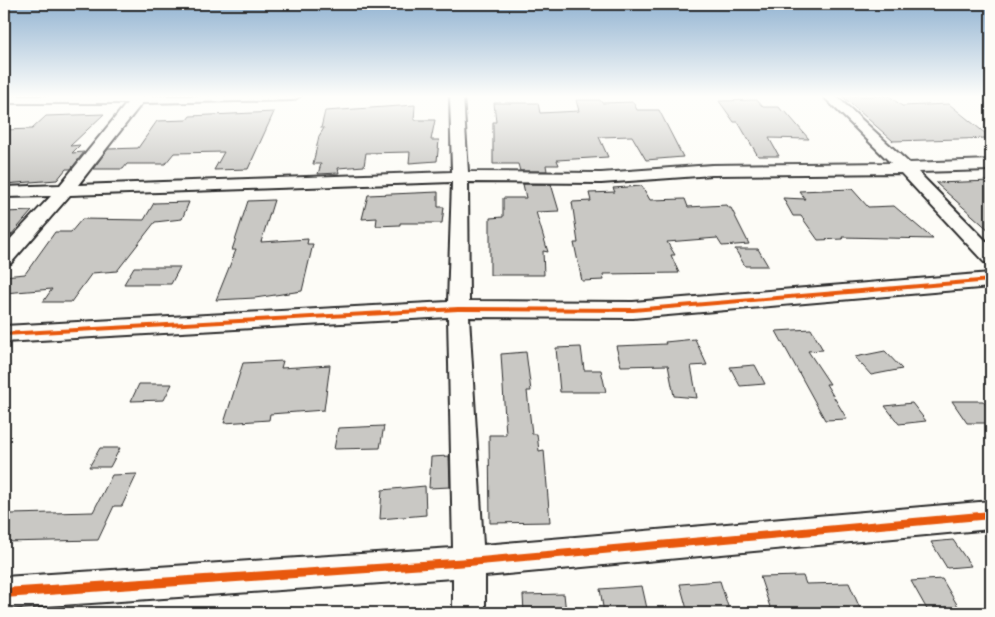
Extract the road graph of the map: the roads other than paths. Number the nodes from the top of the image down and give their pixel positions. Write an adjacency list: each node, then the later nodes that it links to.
1 (117, 125): 7 (street)
2 (457, 125): 6 (street)
3 (859, 125): 5 (street)
4 (991, 165): 5 (street)
5 (905, 168): 6 (street); 9 (street)
6 (460, 177): 7 (street); 12 (street)
7 (64, 190): 8 (street); 10 (street)
8 (4, 192)
9 (991, 257)
10 (4, 258)
11 (991, 280): 12 (street)
12 (458, 309): 13 (street); 15 (street)
13 (4, 334)
14 (991, 515): 15 (street)
15 (469, 562): 16 (street); 17 (street)
16 (4, 593)
17 (469, 613)

